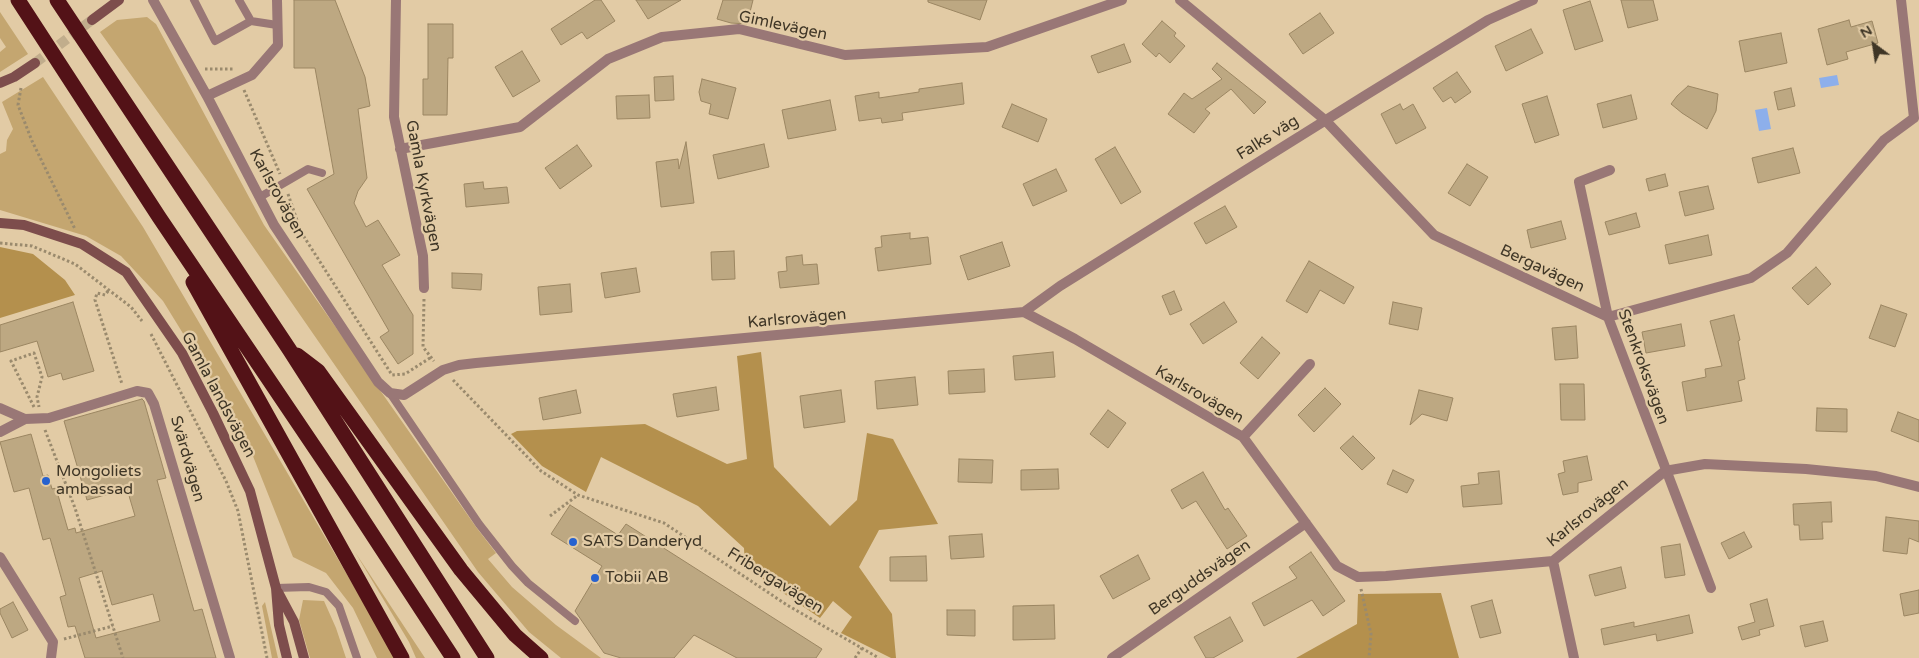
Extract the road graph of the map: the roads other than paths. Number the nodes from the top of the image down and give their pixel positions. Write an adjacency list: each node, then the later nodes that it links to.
1 (18, 0): 25 (highway)
2 (57, 0): 30 (highway)
3 (119, 0): 13 (street)
4 (153, 0): 18 (street, Karlsrovägen)
5 (194, 0): 14 (lane)
6 (239, 0): 14 (lane)
7 (277, 0): 15 (street)
8 (396, 0): 21 (street, Gamla Kyrkvägen)
9 (1122, 0): 21 (street, Gimlevägen)
10 (1180, 0): 19 (street, Bergavägen)
11 (1533, 0): 19 (street, Falks väg)
12 (1901, 0): 20 (street)
13 (92, 20)
14 (251, 21): 15 (lane)
15 (277, 25): 18 (street)
16 (35, 63): 17 (street)
17 (0, 83)
18 (207, 96): 24 (street, Karlsrovägen)
19 (1325, 120): 28 (street, Falks väg); 29 (street, Bergavägen)
20 (1916, 120): 29 (street)
21 (400, 149): 27 (street, Gamla Kyrkvägen)
22 (1610, 170): 29 (street, Stenkroksvägen)
23 (322, 173): 24 (lane)
24 (260, 197): 32 (street, Karlsrovägen)
25 (159, 217): 50 (highway); 51 (highway)
26 (0, 223): 42 (street, Gamla landsvägen)
27 (424, 288)
28 (1024, 312): 32 (street, Karlsrovägen); 36 (street, Karlsrovägen)
29 (1608, 317): 37 (street, Stenkroksvägen)
30 (289, 349): 52 (highway); 53 (highway)
31 (1310, 364): 36 (street)
32 (390, 393): 44 (lane, Karlsrovägen)
33 (0, 408): 34 (street, Svärdvägen)
34 (25, 419): 35 (street, Svärdvägen); 46 (street, Svärdvägen)
35 (0, 432)
36 (1243, 437): 39 (street, Karlsrovägen)
37 (1665, 471): 38 (street, Karlsrovägen); 41 (street, Karlsrovägen); 43 (street, Stenkroksvägen)
38 (1919, 487)
39 (1306, 523): 41 (street, Karlsrovägen); 54 (street, Berguddsvägen)
40 (0, 557): 45 (street)
41 (1553, 561): 55 (street)
42 (276, 588): 47 (street, Gamla landsvägen); 48 (street, Gamla landsvägen); 49 (lane)
43 (1711, 588)
44 (575, 621)
45 (51, 658)
46 (230, 658)
47 (286, 658)
48 (304, 658)
49 (357, 658)
50 (402, 658)
51 (453, 658)
52 (487, 658)
53 (541, 658)
54 (1112, 658)
55 (1574, 658)

